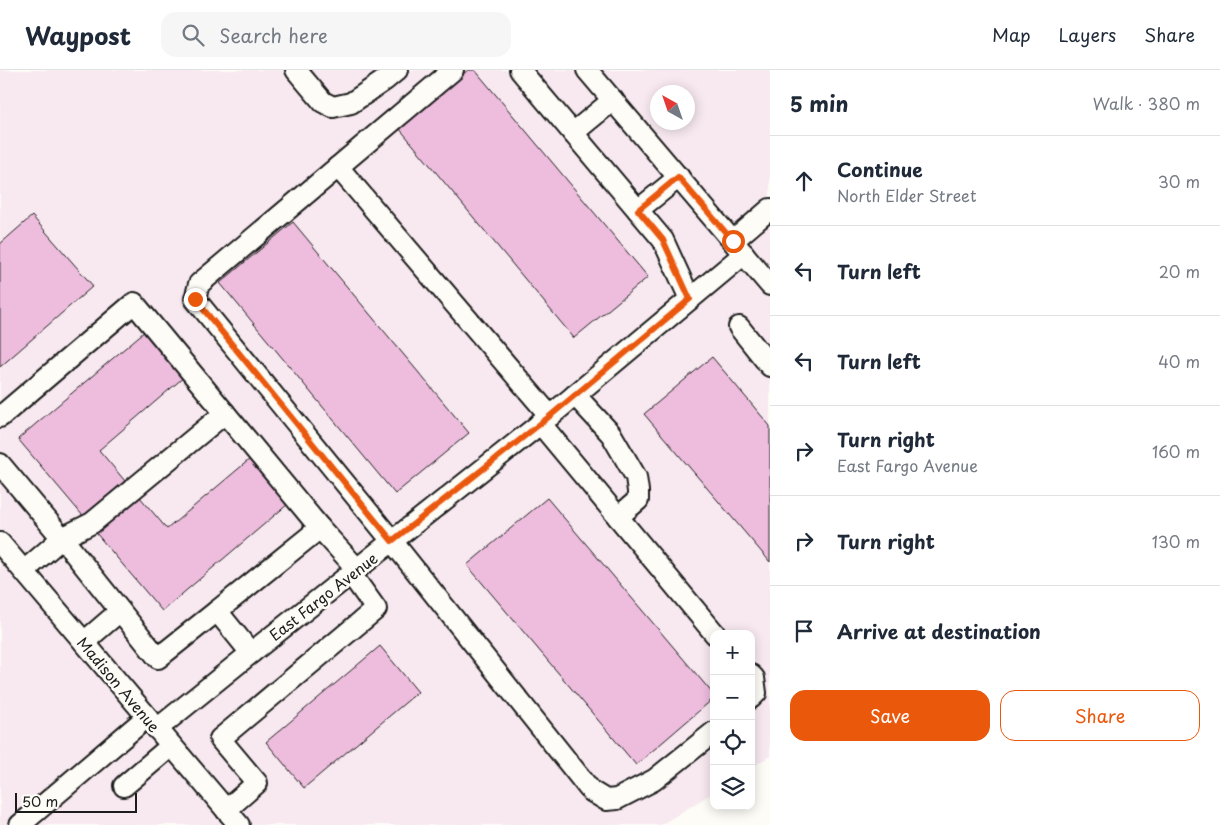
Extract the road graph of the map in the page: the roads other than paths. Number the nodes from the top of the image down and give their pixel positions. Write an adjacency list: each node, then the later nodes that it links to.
1 (296, 70): 2 (street)
2 (397, 70)
3 (453, 70): 8 (street)
4 (520, 70): 7 (street)
5 (588, 70): 6 (street)
6 (613, 100): 7 (street); 9 (street)
7 (573, 133): 11 (street)
8 (338, 167): 20 (street); 25 (street)
9 (678, 177): 11 (street); 12 (street)
10 (770, 209): 12 (street, East Fargo Avenue)
11 (638, 210): 14 (street)
12 (738, 248): 13 (street); 14 (street, East Fargo Avenue)
13 (770, 285)
14 (690, 299): 17 (street, East Fargo Avenue)
15 (739, 327): 16 (street)
16 (770, 366)
17 (575, 395): 20 (street, East Fargo Avenue); 22 (street)
18 (225, 413): 19 (street); 23 (street); 24 (street)
19 (0, 417)
20 (545, 419): 22 (street); 25 (street, East Fargo Avenue)
21 (0, 464): 24 (street)
22 (618, 517): 31 (street)
23 (320, 528): 28 (street); 30 (street)
24 (62, 538): 27 (street); 29 (street)
25 (392, 541): 28 (street, East Fargo Avenue); 35 (street)
26 (0, 543): 27 (street, Madison Avenue)
27 (12, 567): 32 (street, Madison Avenue)
28 (354, 572): 33 (street, East Fargo Avenue); 38 (street)
29 (120, 611): 30 (street); 32 (street)
30 (217, 611): 33 (street)
31 (712, 630)
32 (84, 642): 34 (street, Madison Avenue)
33 (251, 653): 34 (street, East Fargo Avenue)
34 (152, 723): 36 (street, Madison Avenue); 39 (street, East Fargo Avenue)
35 (710, 735)
36 (172, 746): 37 (street); 38 (street, Madison Avenue)
37 (124, 786)
38 (226, 810): 40 (street, Madison Avenue)
39 (20, 825)
40 (239, 825)

